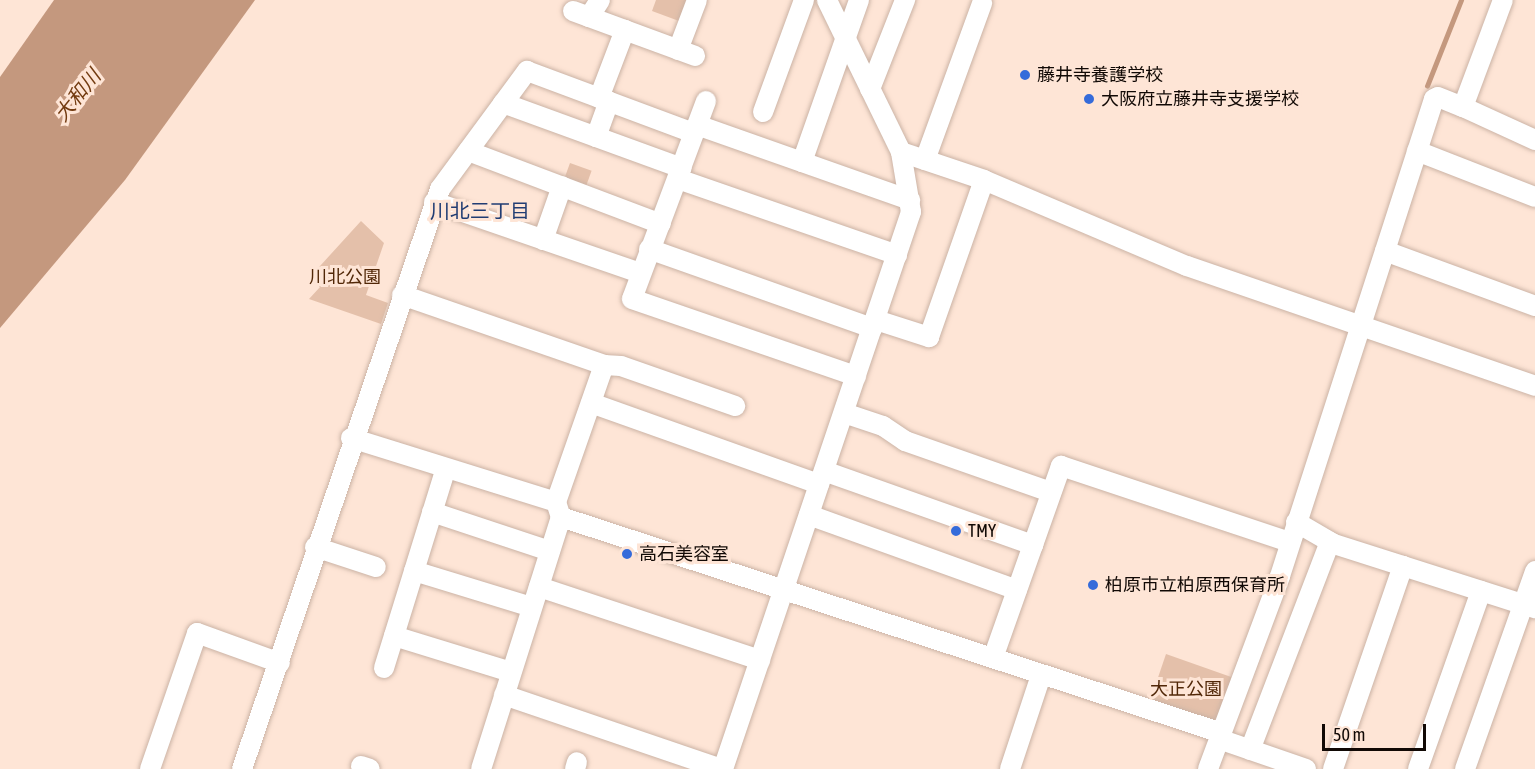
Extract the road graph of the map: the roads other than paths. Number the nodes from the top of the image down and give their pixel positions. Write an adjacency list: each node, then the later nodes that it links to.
1 (600, 0): 9 (street)
2 (697, 0): 9 (street)
3 (804, 0): 16 (street)
4 (827, 0): 10 (street)
5 (859, 0): 10 (street)
6 (905, 0): 11 (street)
7 (1503, 0): 15 (street)
8 (982, 3): 23 (street)
9 (625, 30): 12 (street)
10 (845, 37): 11 (street); 24 (street)
11 (870, 89): 22 (street)
12 (604, 100): 14 (street); 17 (street); 18 (street)
13 (706, 101): 17 (street)
14 (503, 103): 18 (street); 20 (street)
15 (1463, 107): 19 (street); 21 (street)
16 (763, 112)
17 (696, 129): 24 (street); 25 (street)
18 (596, 137): 25 (street)
19 (1535, 140)
20 (468, 151): 27 (street); 30 (street)
21 (1417, 151): 28 (street); 34 (street)
22 (901, 152): 23 (street); 29 (street)
23 (925, 160): 26 (street)
24 (802, 162): 29 (street)
25 (680, 173): 31 (street); 35 (street)
26 (984, 180): 39 (street); 40 (street)
27 (562, 186): 31 (street); 32 (street)
28 (1535, 197)
29 (910, 200): 35 (street)
30 (434, 202): 32 (street); 37 (street)
31 (662, 224): 33 (street)
32 (543, 240): 36 (street)
33 (649, 249): 36 (street); 39 (street)
34 (1385, 251): 38 (street); 40 (street)
35 (897, 255): 39 (street)
36 (640, 273): 42 (street)
37 (402, 295): 41 (street); 47 (street)
38 (1535, 306)
39 (874, 324): 42 (street)
40 (1360, 328): 43 (street); 54 (street)
41 (604, 365): 44 (street); 45 (street)
42 (856, 376): 46 (street)
43 (1535, 386)
44 (591, 403): 49 (street); 51 (street)
45 (735, 406)
46 (844, 413): 49 (street); 50 (street)
47 (351, 438): 48 (street); 58 (street)
48 (446, 468): 51 (street); 52 (street)
49 (822, 478): 53 (street); 57 (street)
50 (1051, 492): 55 (street); 57 (street)
51 (559, 510): 59 (street); 65 (street)
52 (432, 512): 59 (street); 62 (street)
53 (809, 514): 65 (street); 66 (street)
54 (1296, 522): 55 (street); 56 (street)
55 (1290, 542): 78 (street)
56 (1330, 542): 60 (street); 79 (street)
57 (1032, 546): 66 (street)
58 (315, 547): 61 (street); 73 (street)
59 (550, 551): 64 (street)
60 (1403, 566): 67 (street); 87 (street)
61 (376, 567)
62 (414, 571): 69 (street); 70 (street)
63 (1535, 571): 68 (street)
64 (538, 588): 69 (street); 72 (street)
65 (784, 588): 71 (street); 72 (street)
66 (1017, 590): 71 (street)
67 (1481, 591): 68 (street); 88 (street)
68 (1529, 606): 89 (street)
69 (532, 607): 75 (street)
70 (394, 636): 74 (street); 75 (street)
71 (993, 658): 76 (street)
72 (760, 660): 83 (street)
73 (280, 663): 80 (street); 81 (street)
74 (384, 668)
75 (511, 672): 77 (street)
76 (1041, 675): 78 (street); 84 (street)
77 (504, 695): 82 (street); 83 (street)
78 (1220, 736): 79 (street); 85 (street)
79 (1250, 750): 86 (street)
80 (150, 769)
81 (242, 769)
82 (481, 769)
83 (722, 769)
84 (1010, 769)
85 (1209, 769)
86 (1305, 769)
87 (1333, 769)
88 (1418, 769)
89 (1465, 769)

